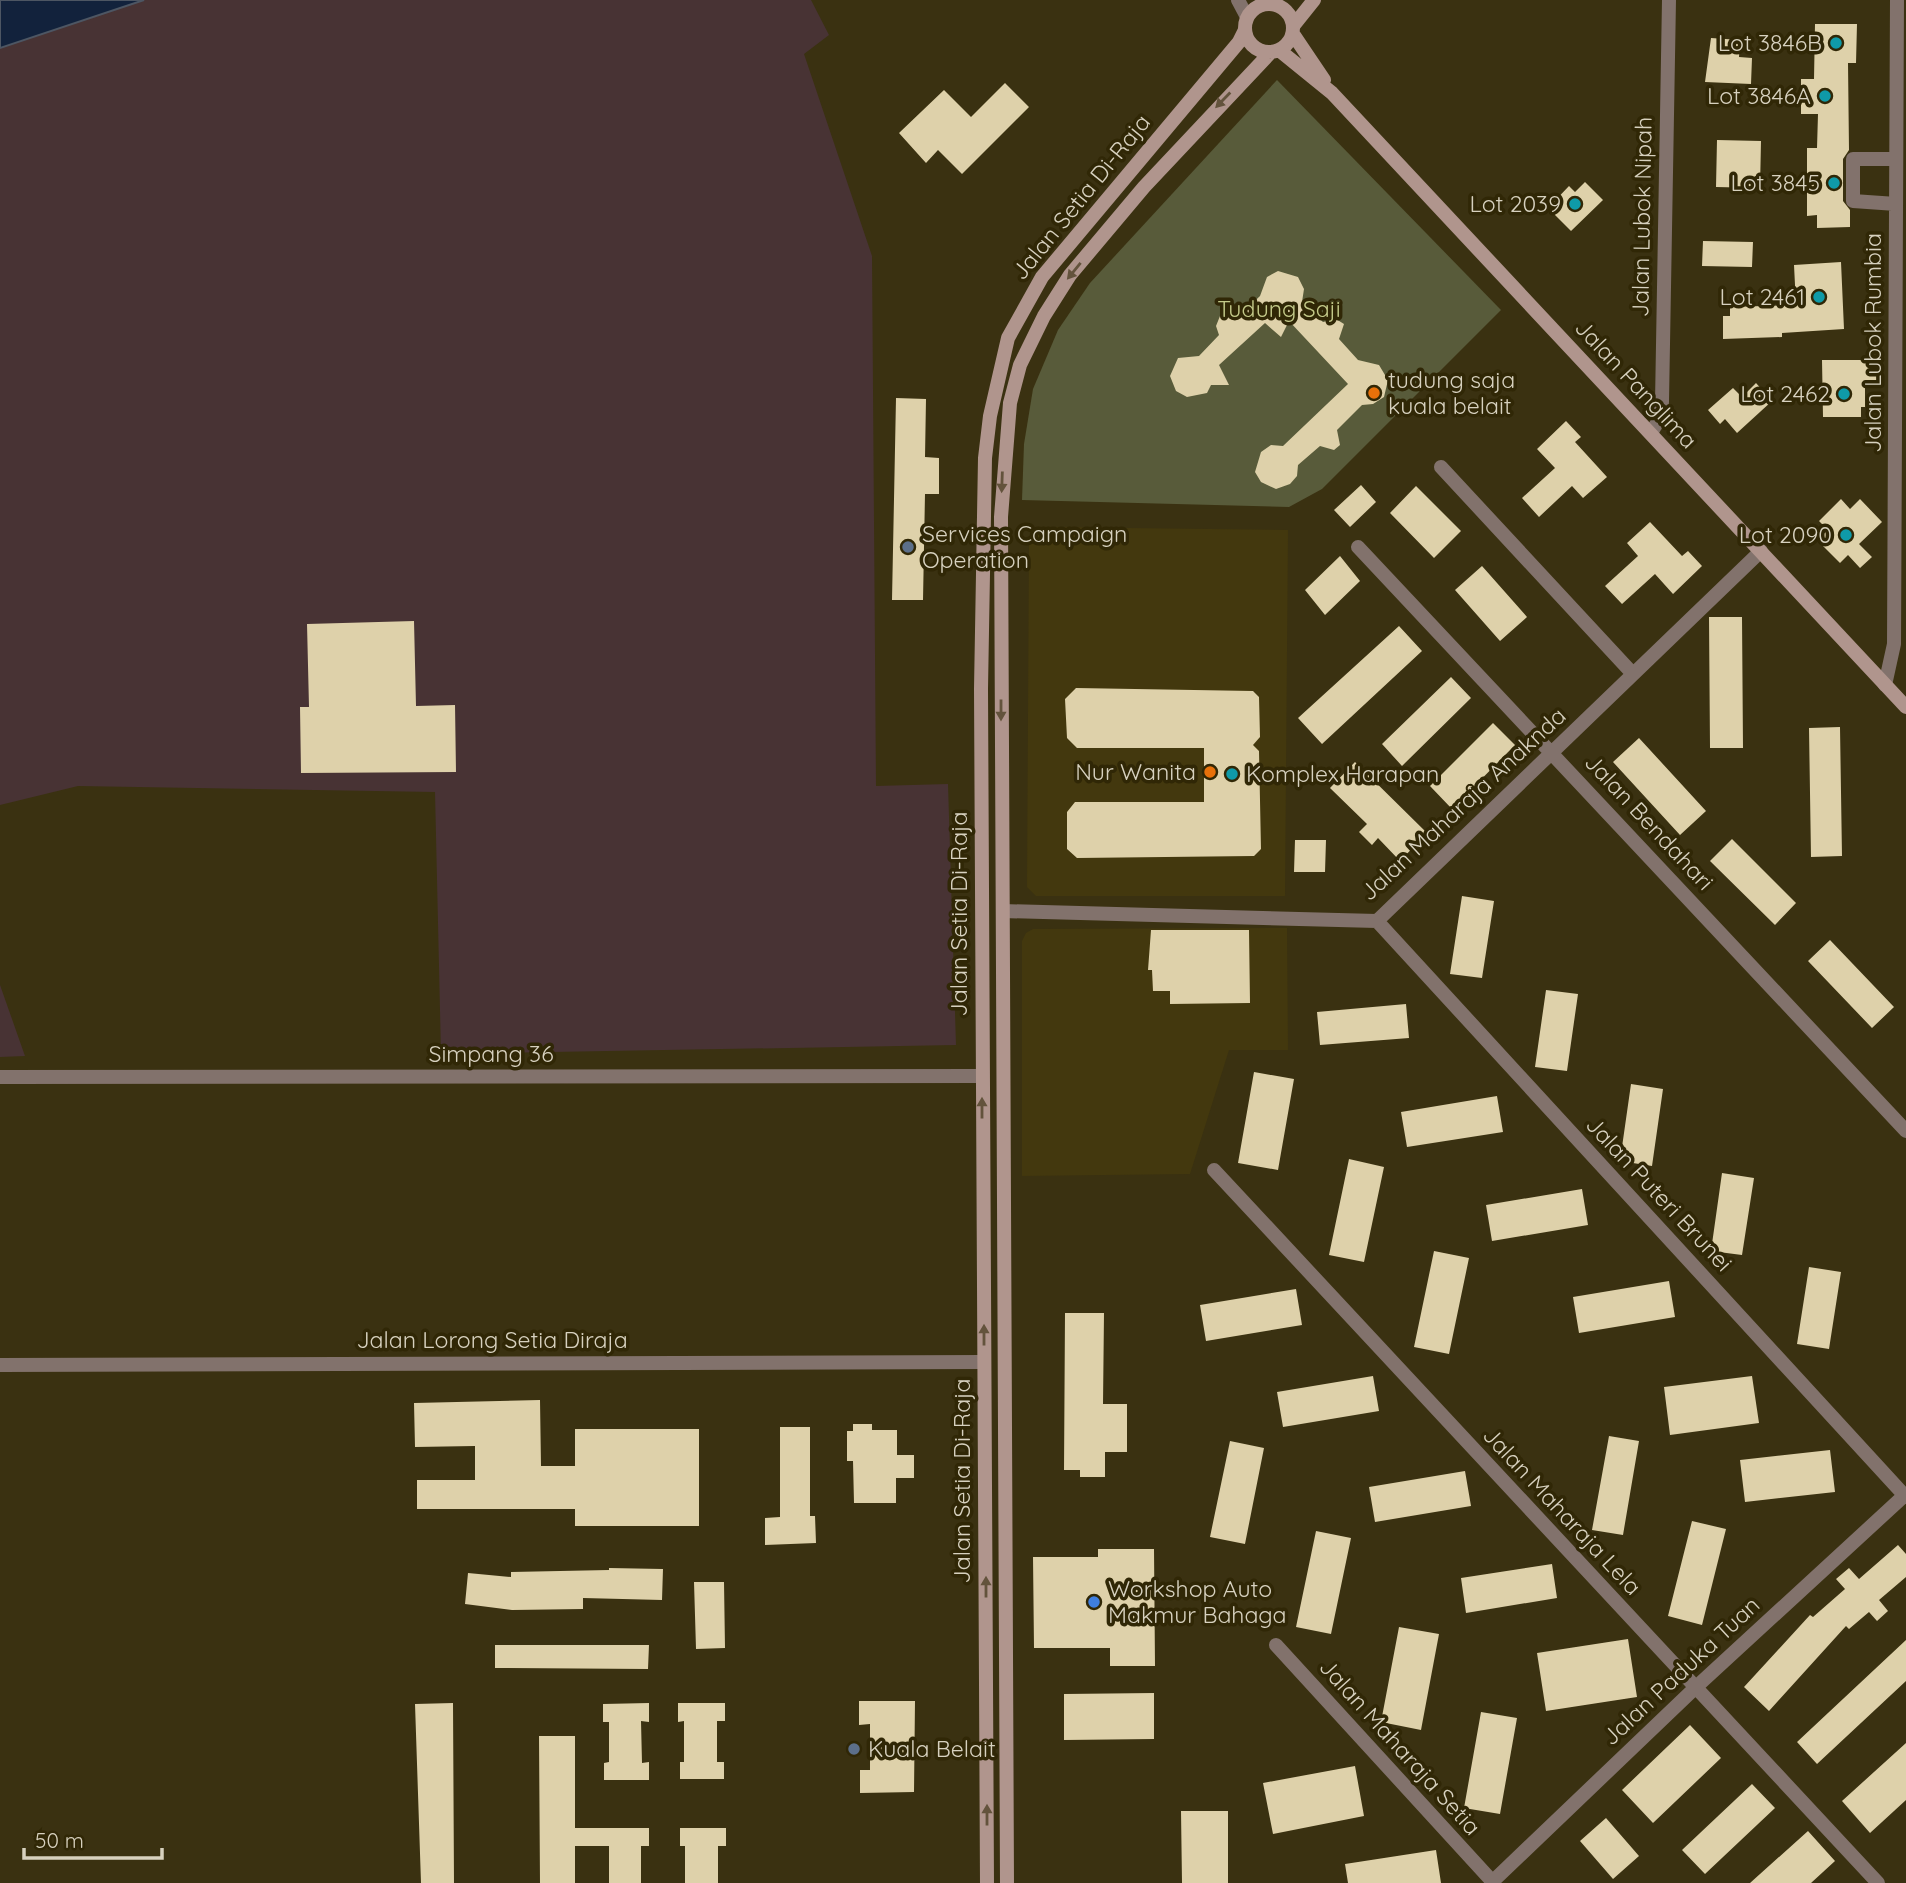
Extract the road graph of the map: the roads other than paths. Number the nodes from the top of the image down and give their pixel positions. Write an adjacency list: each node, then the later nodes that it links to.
1 (1238, 0): 6 (street)
2 (1314, 0): 7 (main road)
3 (1669, 0): 12 (street, Jalan Lubok Nipah)
4 (1897, 0): 10 (street, Jalan Lubok Rumbia)
5 (1274, 2): 6 (main road); 7 (main road)
6 (1246, 23): 8 (main road); 22 (main road, Jalan Setia Di-Raja)
7 (1293, 29): 8 (main road); 9 (main road, Jalan Panglima)
8 (1275, 51): 9 (main road, Jalan Panglima); 20 (main road, Jalan Setia Di-Raja, one-way to 20)
9 (1332, 93): 12 (main road, Jalan Panglima)
10 (1896, 159): 11 (street, Jalan Lubok Rumbia); 11 (street)
11 (1896, 204): 17 (street, Jalan Lubok Rumbia)
12 (1651, 433): 15 (main road, Jalan Panglima)
13 (1441, 467): 16 (street)
14 (1358, 547): 19 (street, Jalan Bendahari)
15 (1760, 551): 16 (street, Jalan Maharaja Anaknda); 17 (main road, Jalan Panglima)
16 (1633, 674): 19 (street, Jalan Maharaja Anaknda)
17 (1885, 685): 18 (main road, Jalan Panglima)
18 (1906, 707)
19 (1553, 753): 21 (street, Jalan Maharaja Anaknda); 24 (street, Jalan Bendahari)
20 (1003, 911): 21 (street, Jalan Maharaja Anaknda); 33 (main road, Jalan Setia Di-Raja)
21 (1377, 921): 28 (street, Jalan Puteri Brunei)
22 (982, 1076): 23 (street, Simpang 36); 26 (main road, Jalan Setia Di-Raja, one-way to 22)
23 (0, 1077)
24 (1906, 1130)
25 (1214, 1170): 30 (street, Jalan Maharaja Lela)
26 (984, 1362): 27 (street, Jalan Lorong Setia Diraja); 32 (main road, Jalan Setia Di-Raja, one-way to 26)
27 (0, 1364)
28 (1906, 1496): 30 (street, Jalan Paduka Tuan)
29 (1276, 1644): 31 (street, Jalan Maharaja Setia)
30 (1695, 1688): 31 (street, Jalan Paduka Tuan); 34 (street, Jalan Maharaja Lela)
31 (1491, 1882)
32 (987, 1883)
33 (1007, 1883)
34 (1878, 1883)

